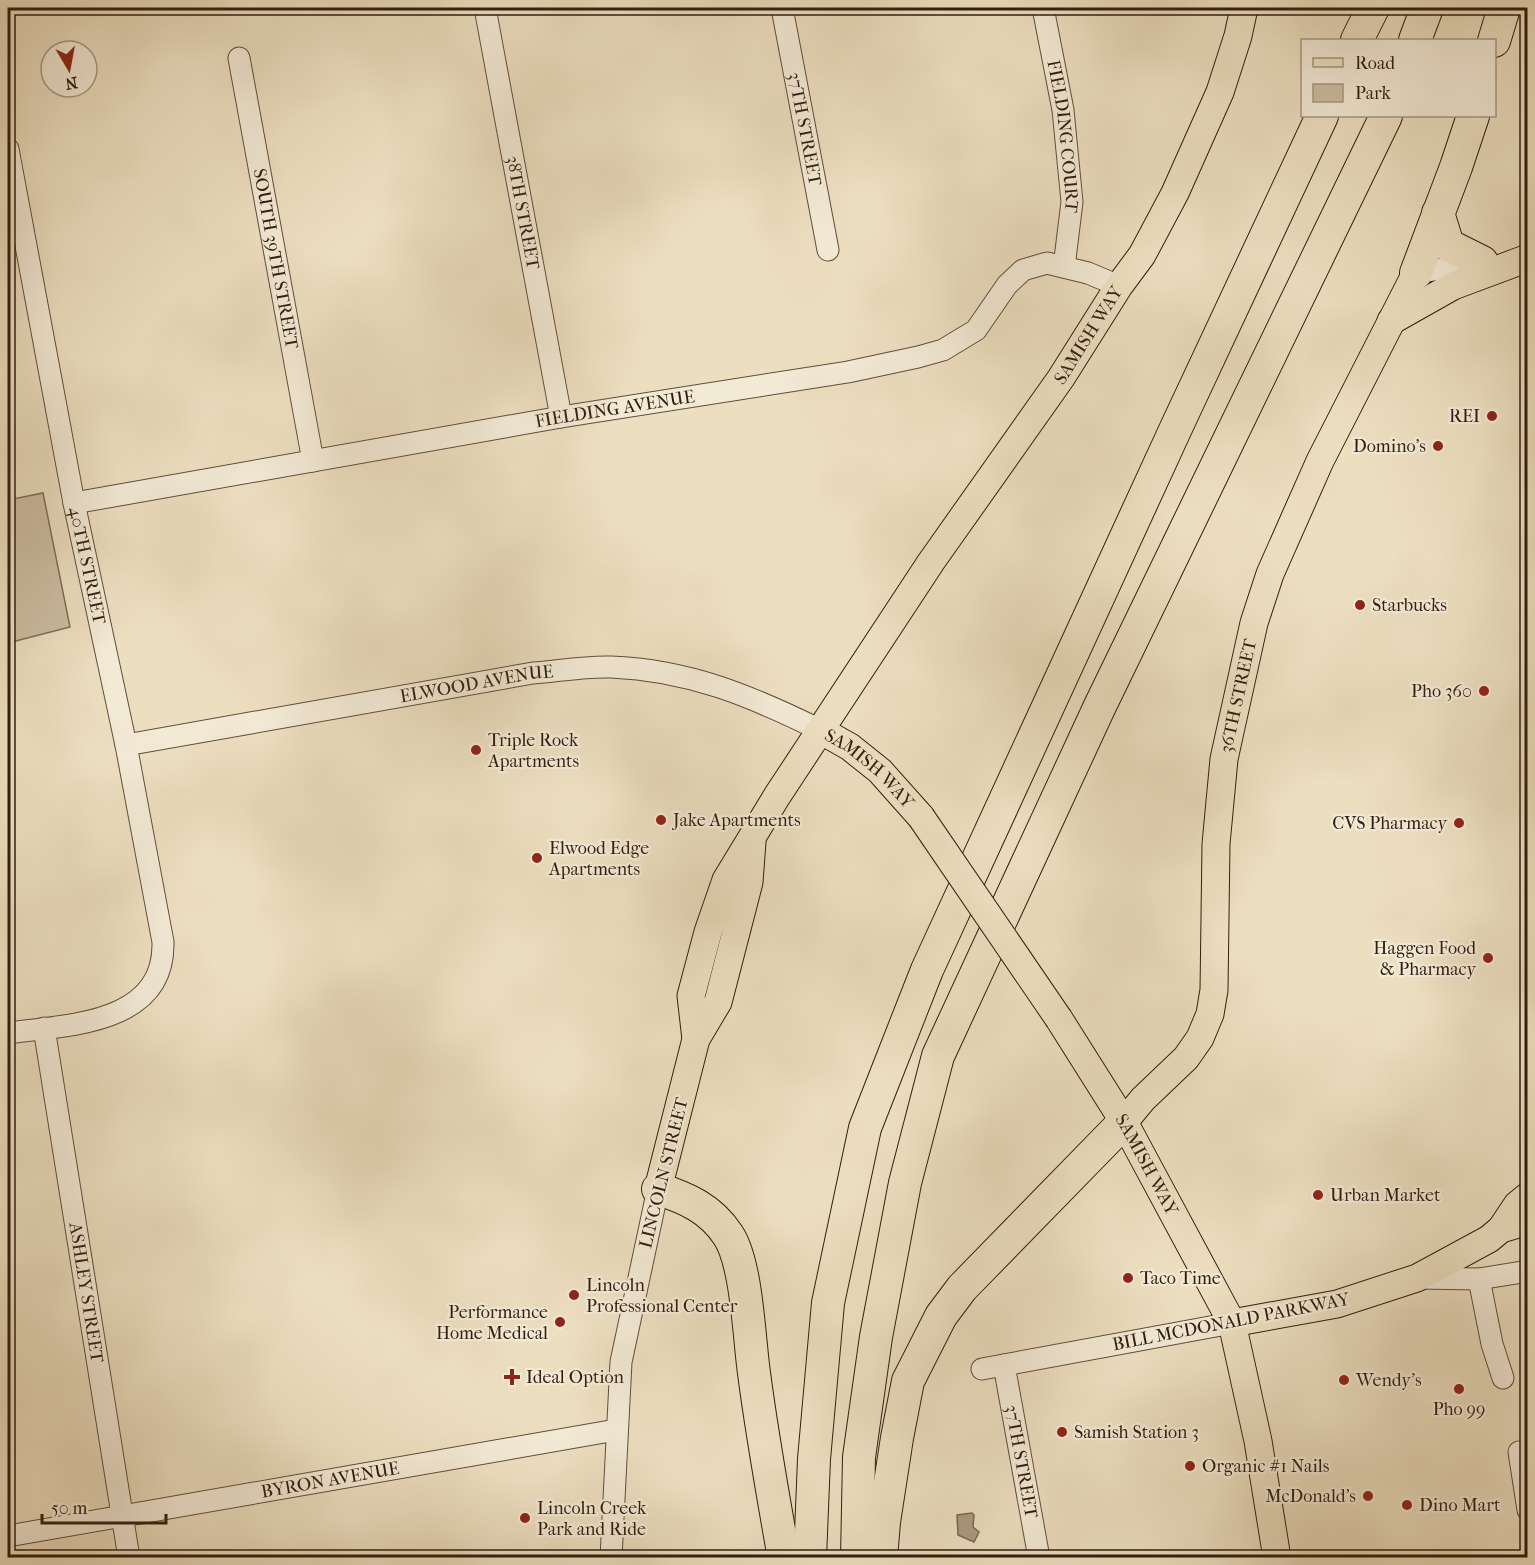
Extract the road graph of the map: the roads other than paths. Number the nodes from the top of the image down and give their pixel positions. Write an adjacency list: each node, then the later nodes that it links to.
1 (485, 8): 24 (street, 38TH STREET)
2 (782, 8): 17 (street, 37TH STREET)
3 (1043, 8): 20 (street, FIELDING COURT)
4 (1244, 8): 22 (main road, SAMISH WAY)
5 (1373, 8): 8 (highway)
6 (1427, 8): 9 (highway)
7 (1504, 8): 10 (highway)
8 (1358, 39)
9 (1415, 39)
10 (1495, 39)
11 (239, 58): 25 (street, SOUTH 39TH STREET)
12 (1322, 117): 51 (highway)
13 (1386, 117): 52 (highway)
14 (1473, 117): 16 (highway)
15 (8, 149): 26 (street, 40TH STREET)
16 (1438, 213): 19 (highway); 21 (highway)
17 (828, 250)
18 (1527, 257): 19 (street); 23 (main road)
19 (1482, 262): 21 (street)
20 (1064, 267): 22 (street, FIELDING AVENUE); 24 (street, FIELDING AVENUE)
21 (1416, 273): 23 (main road, 36TH STREET)
22 (1119, 286): 27 (main road, SAMISH WAY)
23 (1391, 321): 31 (main road, 36TH STREET)
24 (561, 417): 25 (street, FIELDING AVENUE)
25 (313, 461): 26 (street, FIELDING AVENUE)
26 (74, 503): 28 (street, 40TH STREET)
27 (820, 730): 28 (street, ELWOOD AVENUE); 31 (main road, SAMISH WAY, bridge); 32 (main road, LINCOLN STREET)
28 (126, 745): 29 (street, 40TH STREET)
29 (44, 1028): 30 (street); 46 (street, ASHLEY STREET)
30 (8, 1033)
31 (1124, 1122): 39 (main road, SAMISH WAY); 53 (highway)
32 (658, 1189): 43 (street, LINCOLN STREET); 50 (highway)
33 (1527, 1196): 35 (main road, BILL MCDONALD PARKWAY)
34 (1527, 1221): 35 (main road, BILL MCDONALD PARKWAY)
35 (1502, 1229): 37 (main road, BILL MCDONALD PARKWAY)
36 (1527, 1271): 38 (street)
37 (1417, 1278): 38 (street); 39 (main road, BILL MCDONALD PARKWAY)
38 (1479, 1279): 42 (street)
39 (1232, 1323): 40 (street, BILL MCDONALD PARKWAY); 55 (main road, SAMISH WAY)
40 (1004, 1365): 41 (street, BILL MCDONALD PARKWAY); 54 (street, 37TH STREET)
41 (982, 1369)
42 (1503, 1378)
43 (616, 1430): 46 (street, BYRON AVENUE); 49 (street, LINCOLN STREET)
44 (1519, 1452): 45 (street)
45 (1527, 1510)
46 (122, 1516): 47 (street, BYRON AVENUE); 48 (street, ASHLEY STREET)
47 (8, 1536)
48 (129, 1557)
49 (611, 1557)
50 (784, 1557)
51 (810, 1557)
52 (857, 1557)
53 (881, 1557)
54 (1039, 1557)
55 (1277, 1557)

